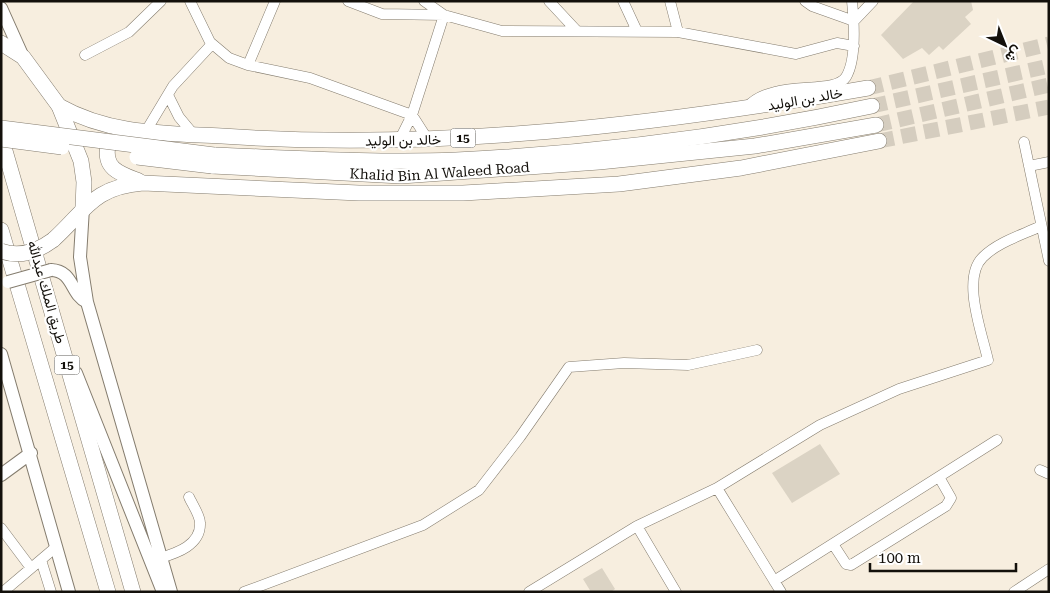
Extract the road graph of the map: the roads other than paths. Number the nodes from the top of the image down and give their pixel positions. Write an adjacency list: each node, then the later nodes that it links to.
1 (161, 1): 21 (street)
2 (190, 1): 19 (street)
3 (275, 1): 23 (street)
4 (348, 1): 13 (street)
5 (424, 1): 13 (street)
6 (549, 1): 15 (street)
7 (623, 1): 16 (street)
8 (670, 1): 17 (street)
9 (805, 1): 14 (street)
10 (852, 1): 14 (street)
11 (873, 1): 14 (street)
12 (1, 8): 22 (main road)
13 (444, 15): 15 (street); 29 (street)
14 (854, 21): 20 (street)
15 (576, 30): 16 (street)
16 (637, 31): 17 (street)
17 (678, 32): 20 (street)
18 (1, 43): 22 (highway, خالد بن الوليد / 15)
19 (212, 44): 23 (street); 25 (street)
20 (854, 46): 28 (street)
21 (85, 56)
22 (23, 57): 26 (highway, خالد بن الوليد / 15)
23 (248, 64): 29 (street)
24 (868, 88): 28 (highway, خالد بن الوليد / 15)
25 (168, 95): 32 (street); 33 (street)
26 (59, 106): 32 (highway, خالد بن الوليد / 15); 43 (highway, خالد بن الوليد / 15)
27 (872, 106): 39 (highway, Khalid Bin Al Waleed Road)
28 (744, 110): 35 (highway, خالد بن الوليد / 15)
29 (412, 115): 35 (street); 37 (street)
30 (876, 125): 39 (highway, Khalid Bin Al Waleed Road)
31 (1, 128): 39 (highway, Khalid Bin Al Waleed Road, bridge)
32 (140, 131): 33 (highway, خالد بن الوليد / 15); 42 (highway)
33 (194, 134): 37 (highway, خالد بن الوليد / 15)
34 (1, 138): 39 (highway, Khalid Bin Al Waleed Road, bridge); 50 (highway, طريق الملك عبدالله / 15)
35 (428, 140): 37 (highway, خالد بن الوليد / 15)
36 (880, 140): 42 (highway)
37 (399, 141)
38 (1024, 142): 41 (street)
39 (213, 160)
40 (1049, 162): 41 (street)
41 (1029, 166): 44 (street)
42 (143, 183): 43 (highway)
43 (83, 208): 46 (highway, bridge); 49 (main road)
44 (1041, 226): 47 (street); 57 (street)
45 (1, 230): 71 (highway, طريق الملك عبدالله / 15)
46 (1, 251)
47 (1049, 261)
48 (5, 285): 49 (main road, bridge)
49 (87, 302): 63 (main road)
50 (55, 320): 72 (highway, طريق الملك عبدالله / 15); 73 (main road)
51 (757, 350): 75 (street)
52 (1, 354): 54 (main road)
53 (996, 440): 56 (street)
54 (31, 453): 55 (main road); 62 (main road)
55 (1, 475)
56 (939, 477): 61 (street); 61 (street)
57 (717, 488): 59 (street); 67 (street)
58 (189, 497): 63 (street)
59 (637, 526): 76 (street); 77 (street)
60 (1, 528): 65 (street)
61 (832, 544): 67 (street)
62 (56, 547): 64 (street); 70 (main road)
63 (160, 558): 74 (main road)
64 (41, 560): 65 (street); 69 (street)
65 (32, 568): 68 (street)
66 (1049, 569): 79 (street)
67 (774, 581): 78 (street)
68 (4, 592)
69 (51, 592)
70 (70, 592)
71 (108, 592)
72 (133, 592)
73 (163, 592)
74 (171, 592)
75 (244, 592)
76 (529, 592)
77 (676, 592)
78 (781, 592)
79 (1014, 592)

